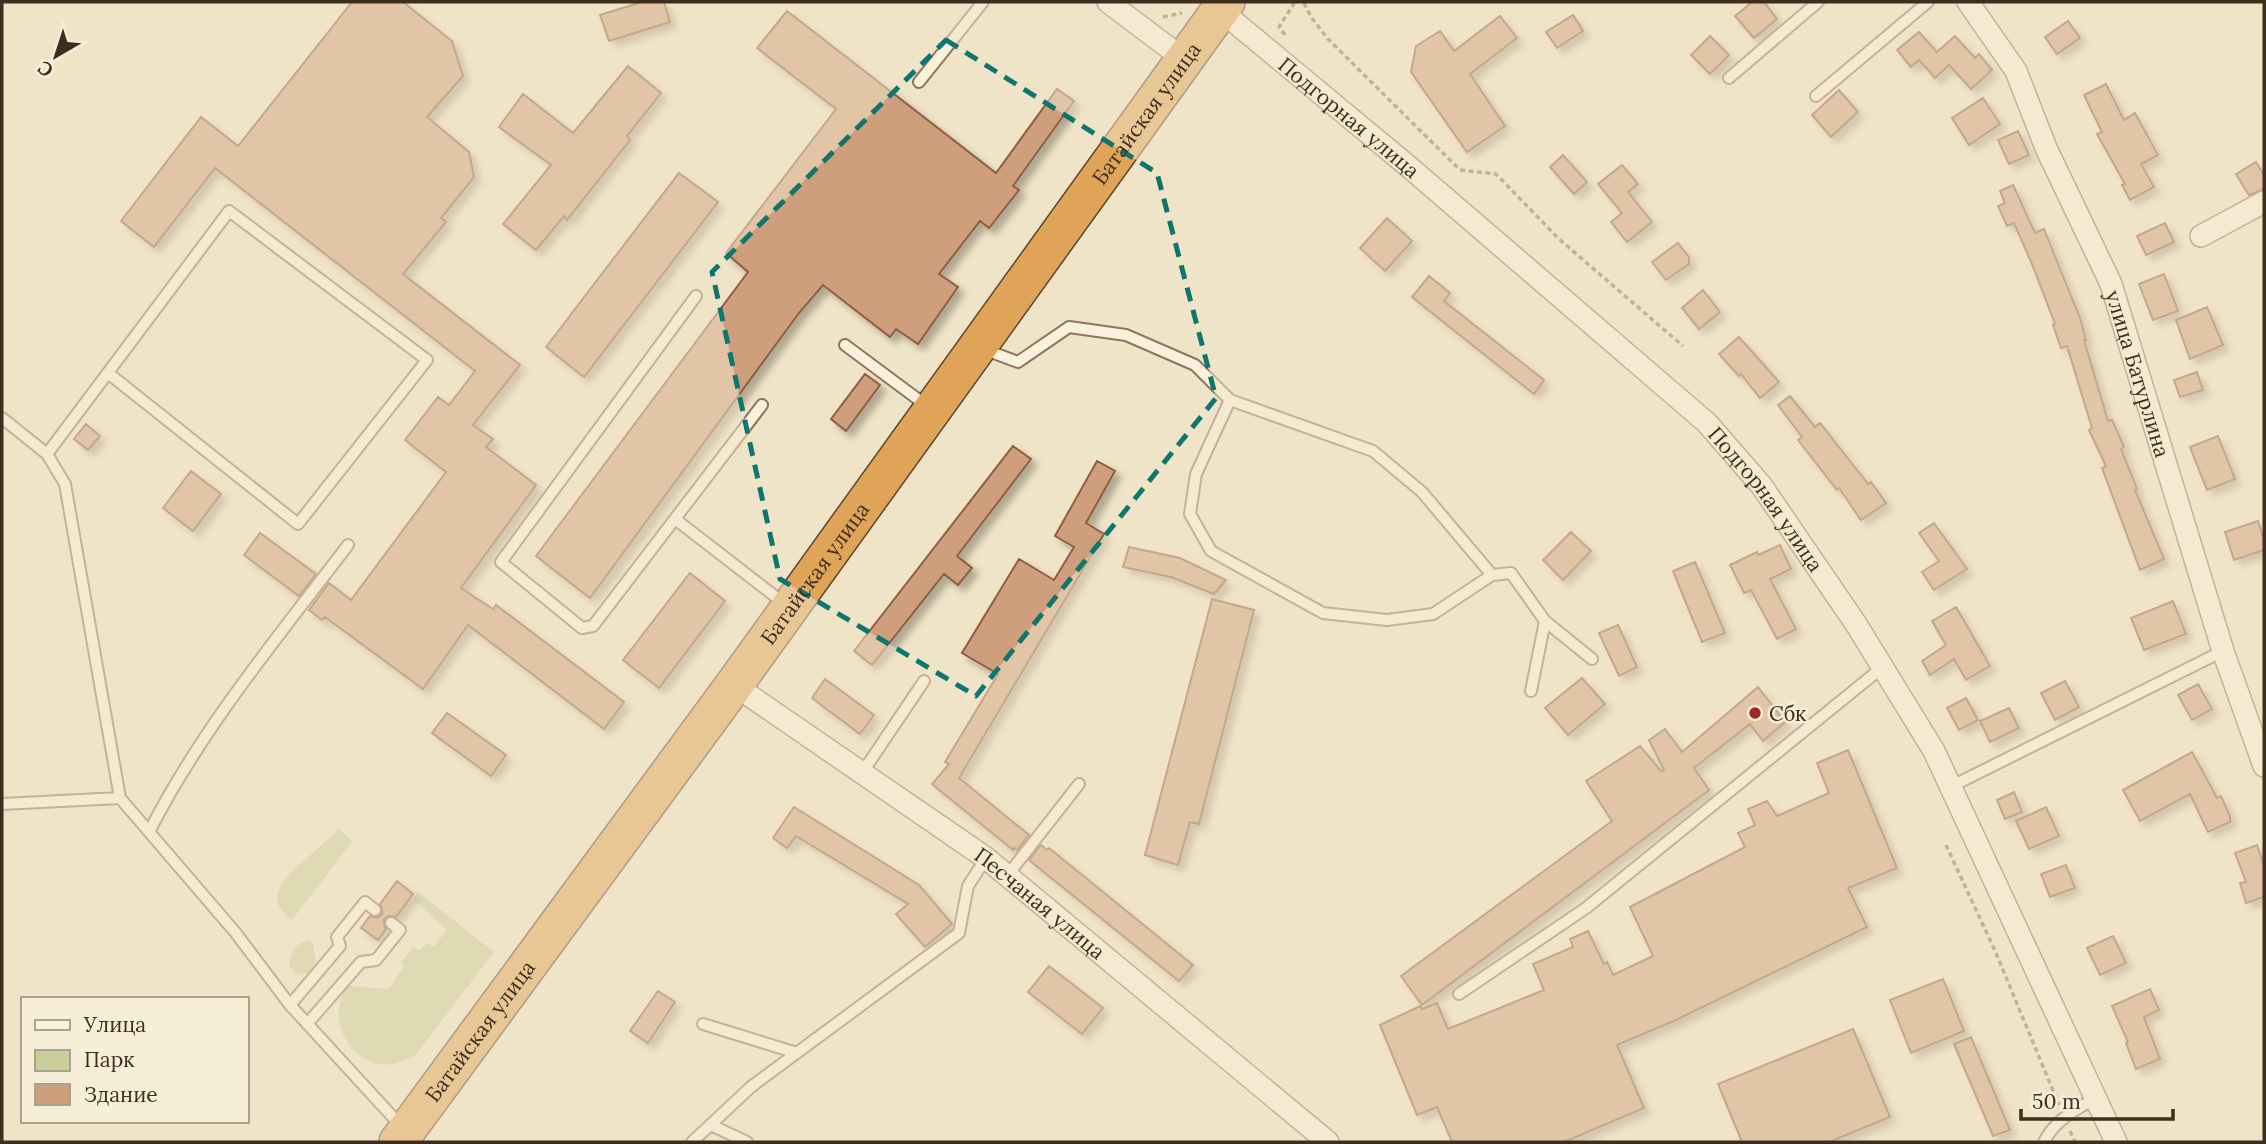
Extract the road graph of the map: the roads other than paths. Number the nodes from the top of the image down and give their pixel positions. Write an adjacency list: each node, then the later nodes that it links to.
1 (983, 2): 9 (lane)
2 (1108, 2): 7 (street)
3 (1818, 2): 8 (lane)
4 (1928, 2): 10 (lane)
5 (1968, 2): 27 (street, улица Батурлина)
6 (1223, 6): 7 (highway, Батайская улица); 29 (street, Подгорная улица)
7 (1185, 60): 15 (highway, Батайская улица)
8 (1729, 78)
9 (919, 82)
10 (1816, 96)
11 (2264, 202): 12 (street)
12 (2201, 236)
13 (696, 296): 22 (lane)
14 (845, 345): 19 (lane)
15 (977, 347): 17 (lane); 19 (highway, Батайская улица)
16 (108, 373): 16 (lane); 21 (lane)
17 (1230, 400): 24 (lane); 24 (lane)
18 (762, 405): 22 (lane)
19 (932, 410): 25 (highway, Батайская улица)
20 (2, 418): 21 (lane)
21 (47, 454): 37 (lane)
22 (676, 519): 25 (lane)
23 (348, 545): 39 (lane)
24 (1492, 575): 26 (lane)
25 (790, 608): 31 (highway, Батайская улица)
26 (1545, 621): 28 (lane); 32 (lane)
27 (2223, 651): 33 (street, улица Батурлина); 36 (lane)
28 (1592, 659)
29 (1884, 666): 36 (street, Подгорная улица); 44 (lane)
30 (924, 681): 34 (lane)
31 (734, 685): 34 (street, Песчаная улица); 51 (highway, Батайская улица)
32 (1531, 691)
33 (2264, 766)
34 (862, 773): 40 (street, Песчаная улица)
35 (1079, 784): 41 (lane)
36 (1952, 786): 49 (street, Подгорная улица)
37 (120, 798): 38 (lane); 39 (lane)
38 (2, 804)
39 (149, 832): 45 (lane)
40 (986, 858): 41 (street, Песчаная улица); 48 (lane)
41 (1007, 876): 54 (street, Песчаная улица)
42 (375, 910): 45 (lane)
43 (391, 923): 46 (lane)
44 (1460, 993)
45 (290, 1005): 46 (lane)
46 (307, 1024): 51 (lane)
47 (703, 1024): 48 (lane)
48 (797, 1053): 50 (lane)
49 (2096, 1098): 55 (lane); 56 (street, Подгорная улица)
50 (710, 1125): 52 (lane); 53 (lane)
51 (402, 1137)
52 (692, 1142)
53 (747, 1142)
54 (1328, 1142)
55 (2044, 1142)
56 (2116, 1142)

